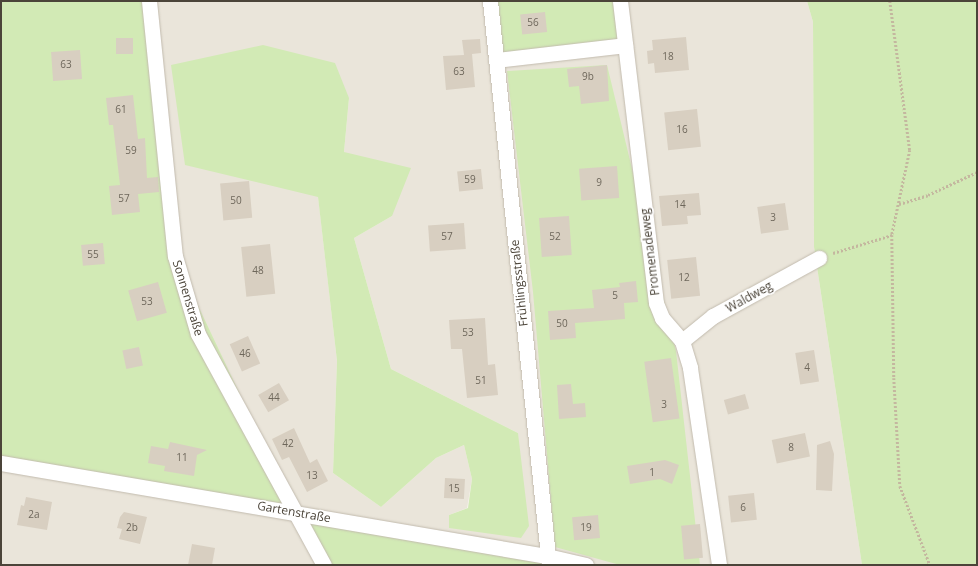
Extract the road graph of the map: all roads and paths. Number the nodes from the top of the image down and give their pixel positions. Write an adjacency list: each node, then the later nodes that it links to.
1 (149, 1): 13 (street, Sonnenstraße)
2 (490, 1): 6 (street, Frühlingsstraße)
3 (620, 1): 5 (street, Promenadeweg)
4 (890, 1): 8 (path)
5 (625, 45): 6 (street); 11 (street, Promenadeweg)
6 (496, 60): 14 (street, Frühlingsstraße)
7 (977, 172): 8 (path)
8 (899, 204): 9 (path)
9 (892, 235): 10 (path); 18 (path)
10 (819, 258): 11 (street, Waldweg)
11 (682, 341): 17 (street, Promenadeweg)
12 (1, 464): 13 (street, Gartenstraße)
13 (296, 513): 14 (street, Gartenstraße); 15 (street, Sonnenstraße)
14 (548, 561): 16 (street, Gartenstraße)
15 (324, 565)
16 (586, 565)
17 (718, 565)
18 (930, 565)

